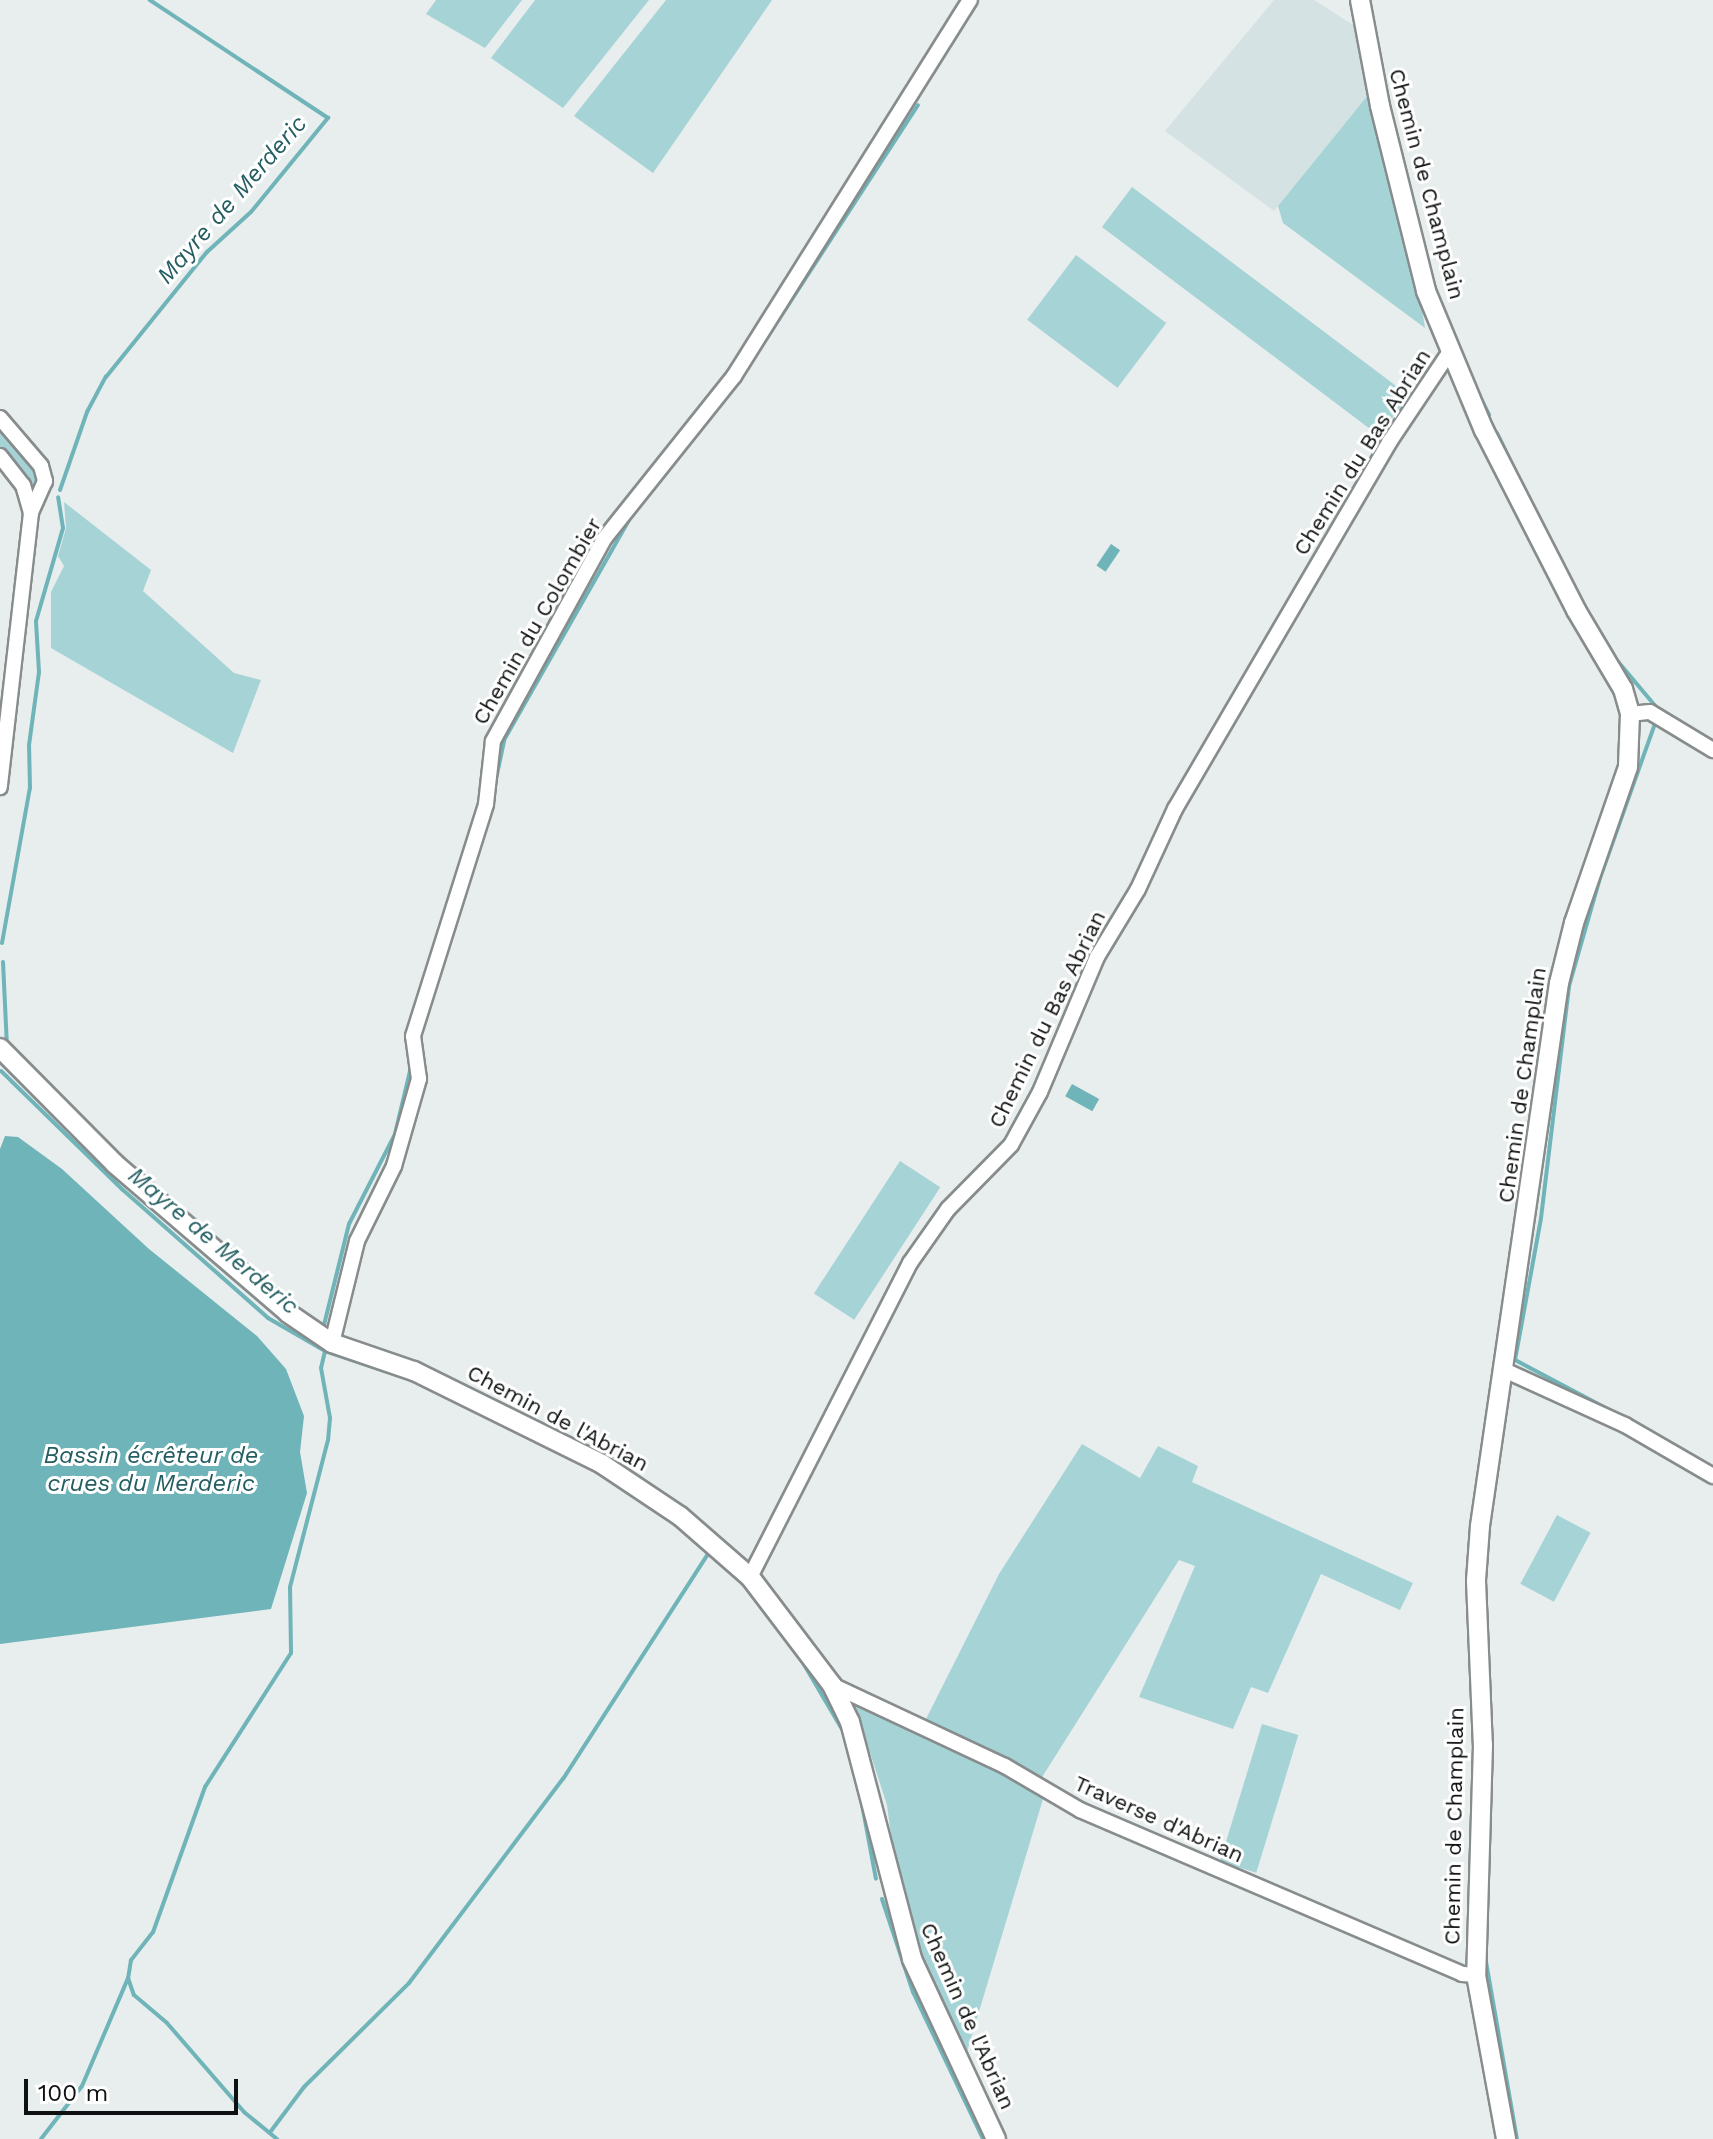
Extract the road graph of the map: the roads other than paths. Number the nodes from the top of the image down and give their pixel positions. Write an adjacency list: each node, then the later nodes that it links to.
1 (970, 0): 11 (street, Chemin du Colombier)
2 (1360, 0): 3 (street, Chemin de Champlain)
3 (1451, 350): 7 (street, Chemin de Champlain); 14 (street, Chemin du Bas Abrian)
4 (0, 418): 6 (street)
5 (0, 456): 6 (street)
6 (31, 513): 9 (street)
7 (1630, 714): 8 (street); 12 (street, Chemin de Champlain)
8 (1713, 750)
9 (0, 787)
10 (2, 1054): 11 (street, Chemin de l'Abrian)
11 (332, 1343): 14 (street, Chemin de l'Abrian)
12 (1502, 1369): 13 (street); 16 (street, Chemin de Champlain)
13 (1713, 1476)
14 (750, 1577): 15 (street, Chemin de l'Abrian)
15 (832, 1685): 16 (street, Traverse d'Abrian); 17 (street, Chemin de l'Abrian)
16 (1476, 1975): 18 (street, Chemin de Champlain)
17 (996, 2139)
18 (1506, 2139)

